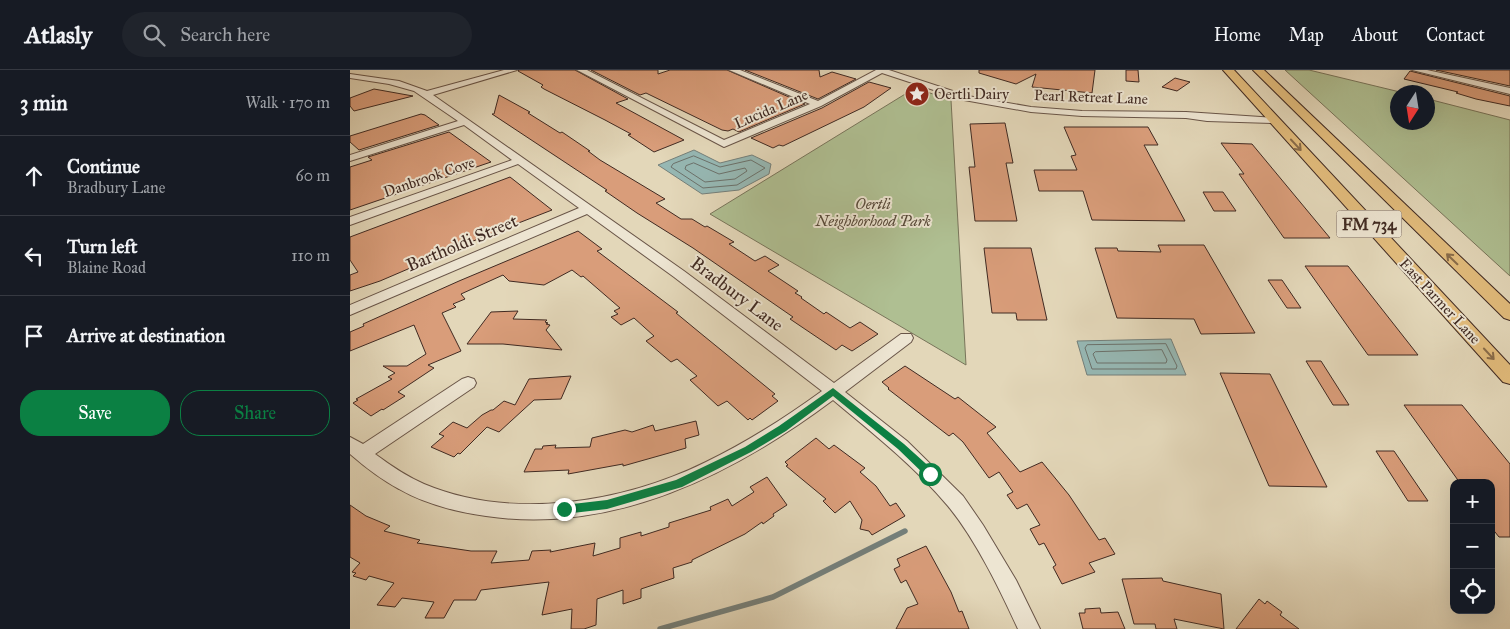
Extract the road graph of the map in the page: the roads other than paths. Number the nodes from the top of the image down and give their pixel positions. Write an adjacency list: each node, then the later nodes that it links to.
1 (513, 70): 10 (street)
2 (581, 70): 11 (street, Lucida Lane)
3 (733, 70): 11 (street)
4 (882, 70): 11 (street, Lucida Lane); 12 (street, Pearl Retreat Lane)
5 (1228, 70): 12 (main road, East Parmer Lane / FM 734)
6 (1258, 70): 14 (main road, FM 734)
7 (1416, 70): 9 (street)
8 (350, 76): 10 (street, Bradbury Lane)
9 (1510, 91)
10 (426, 94): 13 (street, Bradbury Lane)
11 (818, 104)
12 (1270, 116): 14 (main road); 22 (main road, East Parmer Lane / FM 734, one-way to 22)
13 (465, 122): 15 (street); 16 (street, Bradbury Lane)
14 (1316, 127): 20 (main road, FM 734, one-way to 14)
15 (350, 158)
16 (518, 161): 17 (street, Bradbury Lane); 18 (street, Danbrook Cove)
17 (588, 209): 19 (street, Bartholdi Street); 24 (street, Bradbury Lane)
18 (350, 221)
19 (350, 310)
20 (1510, 314)
21 (906, 338): 24 (street)
22 (1510, 377)
23 (468, 383): 25 (street)
24 (833, 391): 25 (street); 26 (street, Bradbury Lane)
25 (356, 448)
26 (1029, 629)

